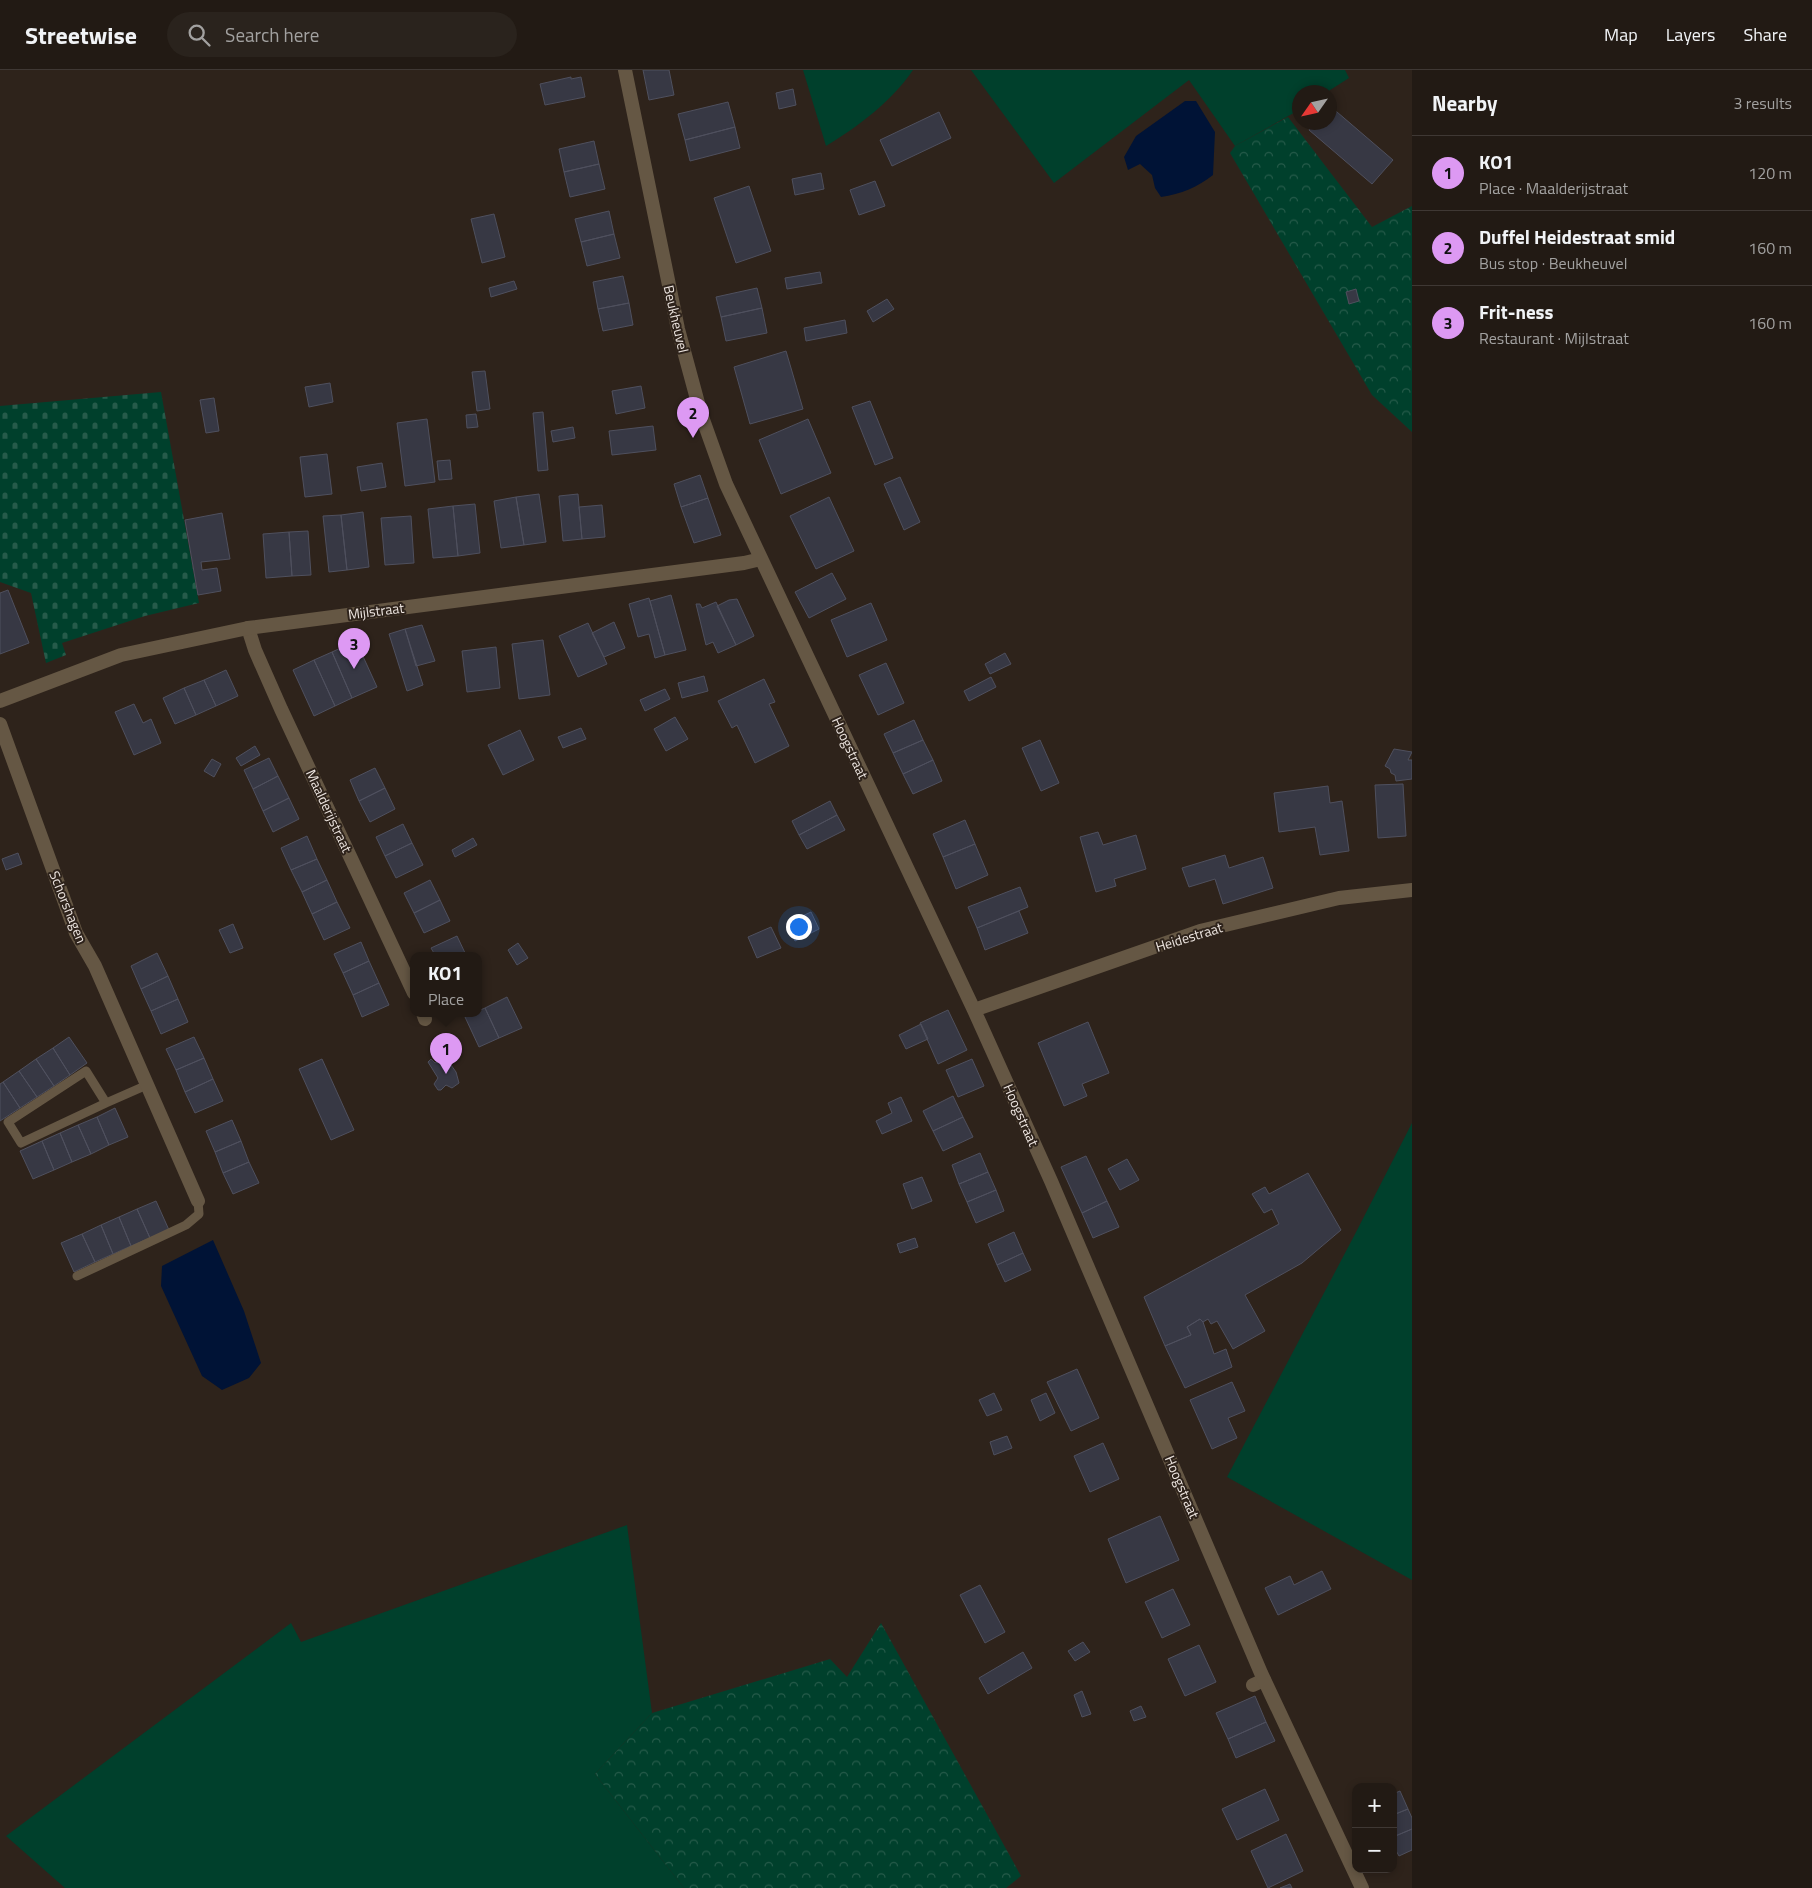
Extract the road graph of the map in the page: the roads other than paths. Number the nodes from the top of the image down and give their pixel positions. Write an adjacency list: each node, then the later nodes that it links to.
1 (625, 70): 2 (street, Beukheuvel)
2 (761, 558): 3 (street, Mijlstraat); 8 (street, Hoogstraat)
3 (248, 628): 4 (street, Mijlstraat); 7 (street, Maalderijstraat)
4 (0, 701)
5 (0, 724): 9 (street, Schorshagen)
6 (1412, 890): 8 (street, Heidestraat)
7 (410, 984)
8 (974, 1010): 13 (street, Hoogstraat)
9 (147, 1085): 10 (lane); 11 (street, Schorshagen)
10 (106, 1103): 10 (lane)
11 (198, 1201): 12 (lane, Schorshagen)
12 (77, 1276)
13 (1362, 1888)

